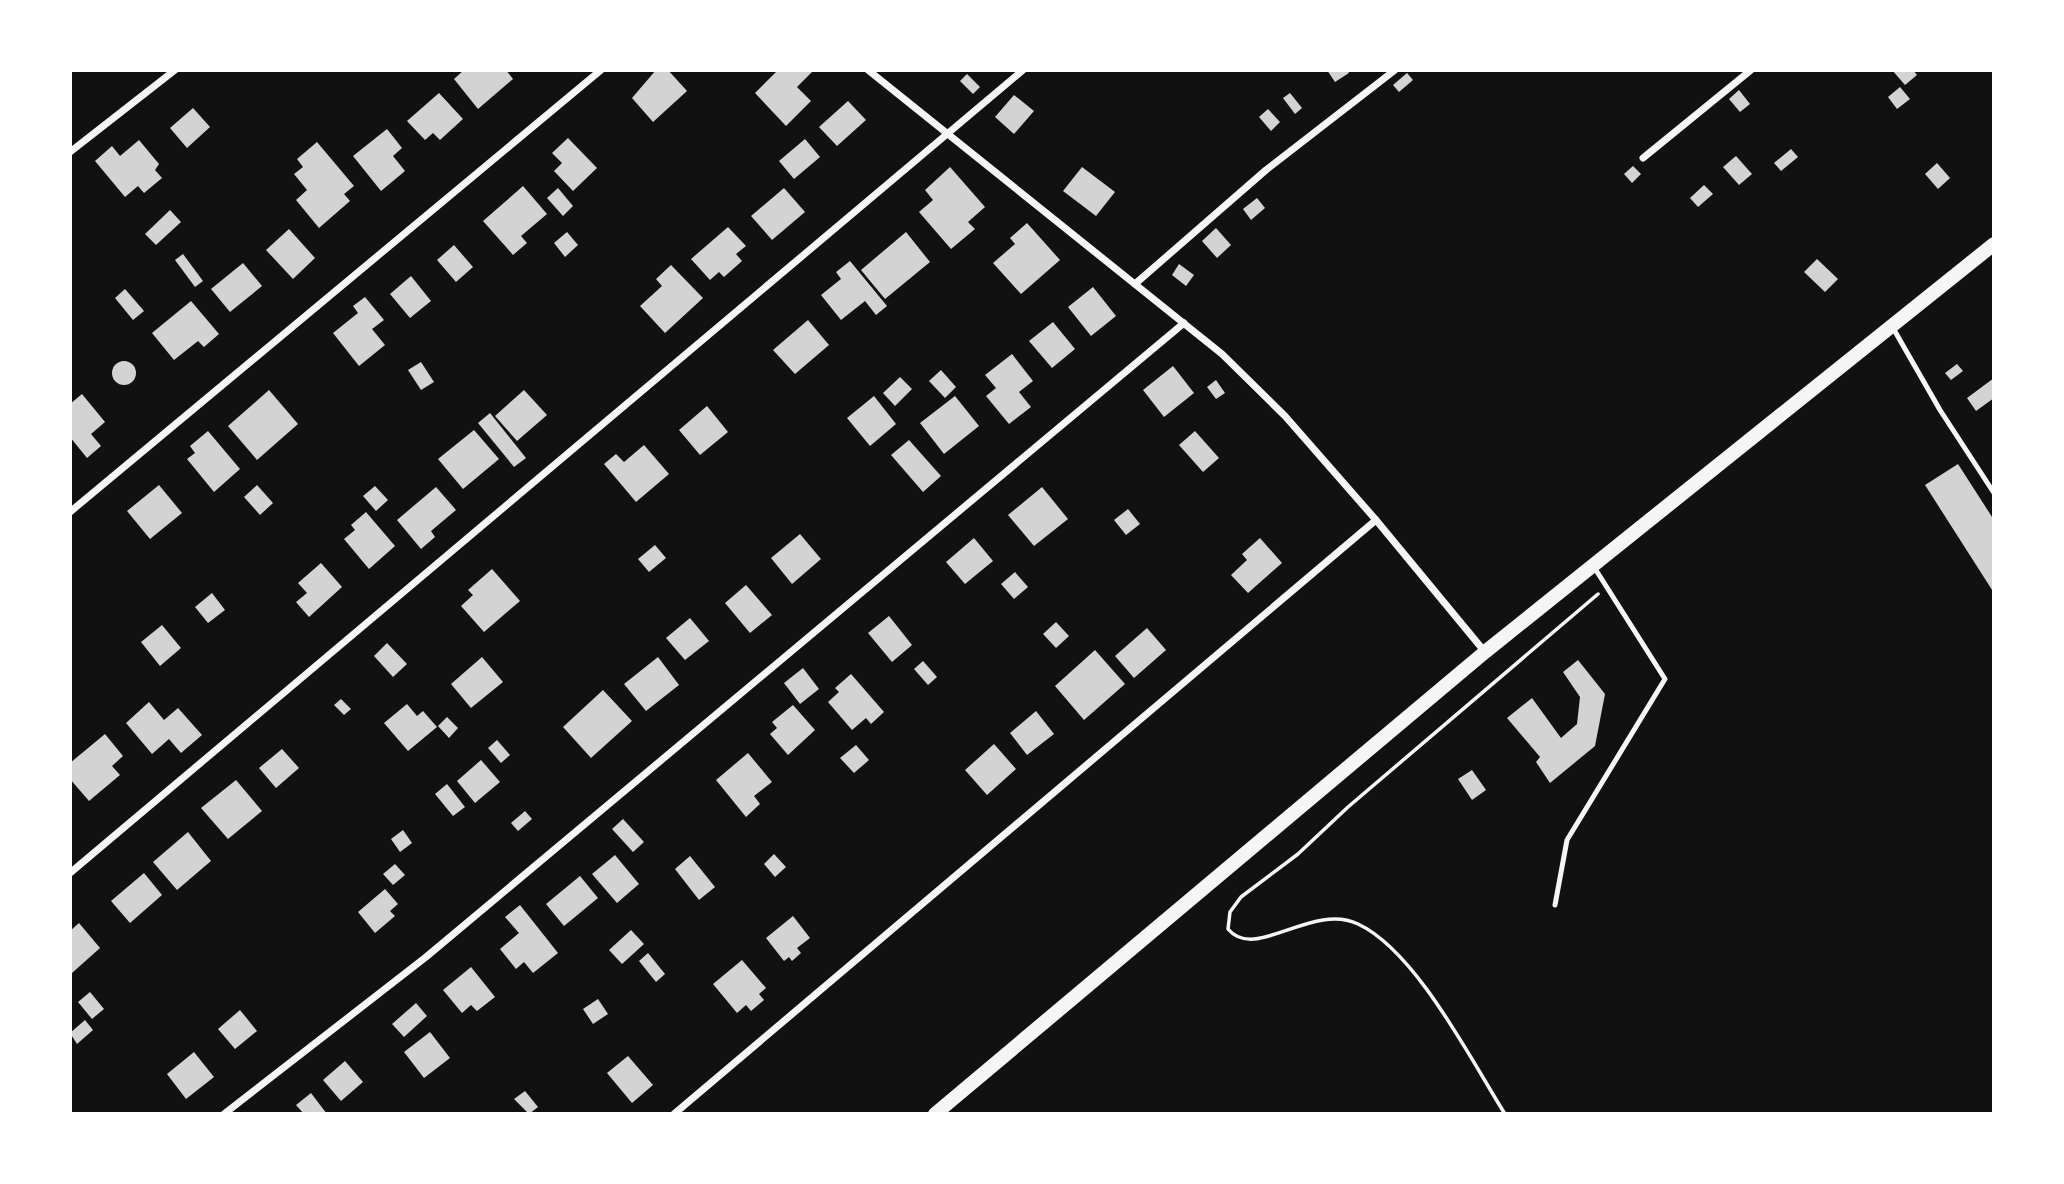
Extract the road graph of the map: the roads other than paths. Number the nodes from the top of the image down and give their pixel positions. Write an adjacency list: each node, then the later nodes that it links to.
1 (175, 70): 8 (street)
2 (601, 70): 15 (street)
3 (868, 70): 7 (street)
4 (1023, 70): 7 (street)
5 (1395, 70): 11 (street)
6 (1751, 70): 9 (street)
7 (949, 134): 11 (street); 19 (street)
8 (70, 152)
9 (1643, 158)
10 (1994, 244): 13 (main road)
11 (1135, 284): 12 (street)
12 (1184, 323): 16 (street); 21 (street)
13 (1892, 325): 14 (lane); 17 (main road)
14 (1994, 493)
15 (70, 512)
16 (1376, 520): 18 (street); 22 (street)
17 (1594, 567): 18 (main road); 20 (lane)
18 (1485, 652): 23 (main road)
19 (70, 873)
20 (1555, 905)
21 (223, 1114)
22 (674, 1114)
23 (935, 1114)

